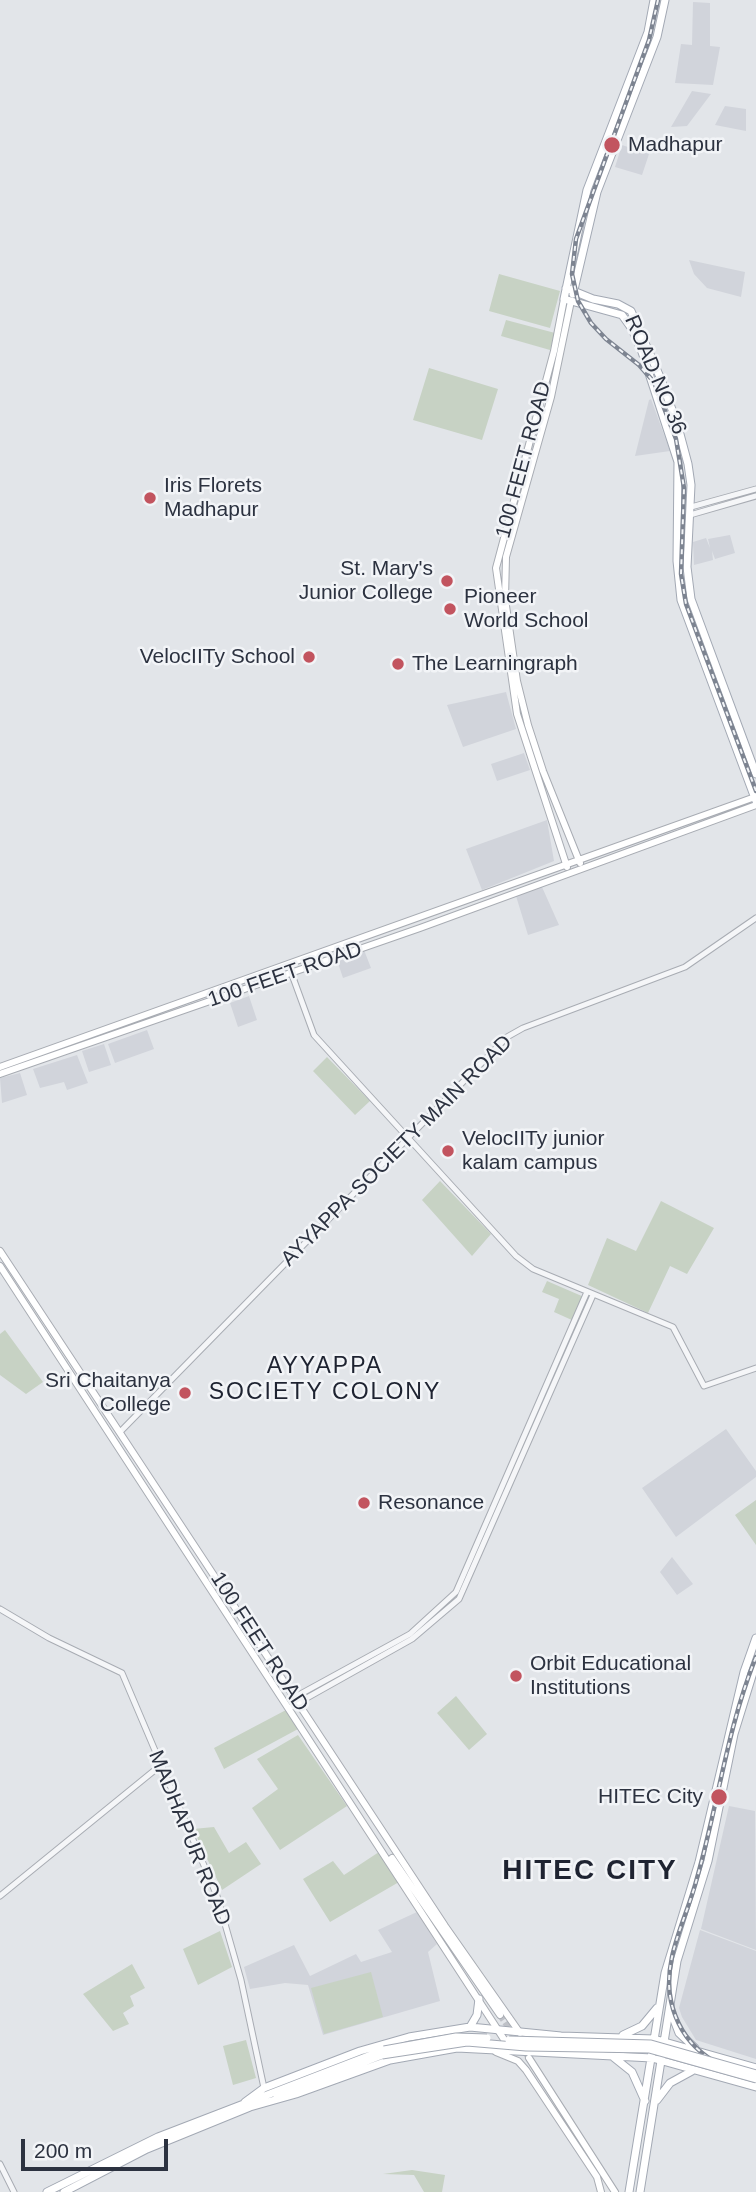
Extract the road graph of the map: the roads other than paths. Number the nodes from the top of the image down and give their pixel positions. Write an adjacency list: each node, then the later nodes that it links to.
1 (654, 0): 3 (main road)
2 (665, 0): 3 (main road)
3 (570, 289): 4 (main road); 5 (main road, ROAD NO 36)
4 (568, 300): 6 (main road, ROAD NO 36); 10 (main road, 100 FEET ROAD)
5 (680, 432): 6 (main road); 11 (main road, ROAD NO 36)
6 (670, 434): 13 (main road, ROAD NO 36)
7 (756, 489): 9 (street)
8 (756, 496): 9 (street)
9 (707, 506): 11 (street)
10 (516, 509): 14 (main road, 100 FEET ROAD); 15 (main road, 100 FEET ROAD)
11 (690, 511): 12 (main road, ROAD NO 36)
12 (756, 774)
13 (756, 801): 14 (main road); 16 (main road)
14 (579, 860): 15 (main road, 100 FEET ROAD); 16 (main road, 100 FEET ROAD)
15 (566, 865): 17 (main road, 100 FEET ROAD); 20 (main road, 100 FEET ROAD)
16 (582, 868): 17 (main road, 100 FEET ROAD)
17 (568, 873): 19 (main road, 100 FEET ROAD)
18 (756, 918): 22 (street, AYYAPPA SOCIETY MAIN ROAD)
19 (292, 972): 21 (main road, 100 FEET ROAD); 22 (street)
20 (0, 1067)
21 (0, 1074)
22 (408, 1138): 25 (street); 29 (street, AYYAPPA SOCIETY MAIN ROAD)
23 (0, 1251): 26 (main road, 100 FEET ROAD)
24 (0, 1266): 27 (main road, 100 FEET ROAD)
25 (590, 1294): 28 (street); 33 (street)
26 (59, 1339): 27 (main road); 29 (main road, 100 FEET ROAD)
27 (52, 1344): 34 (main road, 100 FEET ROAD)
28 (756, 1368)
29 (120, 1432): 33 (main road, 100 FEET ROAD)
30 (0, 1609): 37 (street, MADHAPUR ROAD)
31 (756, 1638): 41 (main road)
32 (756, 1663): 42 (main road)
33 (297, 1699): 34 (street); 35 (main road, 100 FEET ROAD)
34 (289, 1708): 36 (main road, 100 FEET ROAD)
35 (335, 1756): 36 (main road); 46 (main road, 100 FEET ROAD)
36 (325, 1763): 38 (main road, 100 FEET ROAD)
37 (161, 1765): 39 (street); 65 (street, MADHAPUR ROAD)
38 (373, 1836): 40 (main road, 100 FEET ROAD); 43 (main road)
39 (0, 1896)
40 (479, 1999): 44 (main road); 45 (main road, 100 FEET ROAD)
41 (659, 2005): 47 (main road); 48 (main road)
42 (671, 2005): 49 (main road); 52 (main road)
43 (500, 2015)
44 (470, 2027): 45 (main road); 65 (main road)
45 (499, 2030): 46 (main road); 51 (main road, 100 FEET ROAD)
46 (519, 2032): 47 (main road); 54 (main road, 100 FEET ROAD)
47 (612, 2037): 48 (main road)
48 (654, 2039): 49 (main road); 56 (main road)
49 (665, 2041): 52 (main road); 57 (main road)
50 (478, 2047): 51 (main road); 66 (main road); 73 (main road)
51 (511, 2051): 54 (main road)
52 (701, 2051): 55 (main road)
53 (610, 2054): 54 (main road); 56 (main road); 67 (main road)
54 (529, 2055): 74 (main road, 100 FEET ROAD)
55 (715, 2056): 58 (main road); 61 (main road)
56 (652, 2058): 57 (main road); 67 (main road)
57 (662, 2060): 59 (main road); 68 (main road)
58 (756, 2068)
59 (697, 2070): 61 (main road); 68 (main road)
60 (328, 2073): 62 (main road, bridge); 63 (main road, bridge); 66 (main road)
61 (711, 2074): 64 (main road)
62 (756, 2074)
63 (756, 2079)
64 (756, 2087)
65 (264, 2088): 66 (main road)
66 (248, 2104): 71 (main road); 72 (main road)
67 (645, 2106): 75 (main road)
68 (655, 2107): 76 (main road)
69 (0, 2164): 70 (street)
70 (14, 2192)
71 (47, 2192)
72 (64, 2192)
73 (601, 2192)
74 (615, 2192)
75 (629, 2192)
76 (640, 2192)

